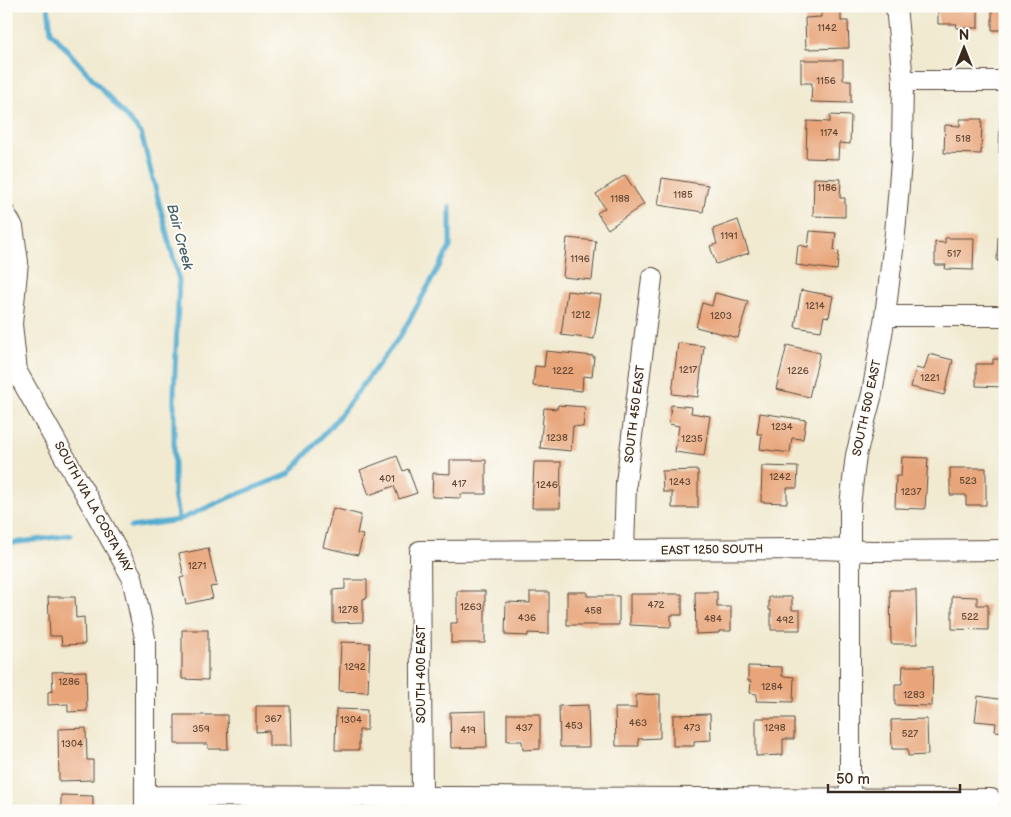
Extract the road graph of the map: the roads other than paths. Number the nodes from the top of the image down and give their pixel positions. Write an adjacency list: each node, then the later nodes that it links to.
1 (896, 6): 2 (street, SOUTH 500 EAST)
2 (903, 81): 3 (street); 6 (street, SOUTH 500 EAST)
3 (1005, 81)
4 (6, 215): 8 (street, SOUTH VIA LA COSTA WAY)
5 (652, 278): 12 (street, SOUTH 450 EAST)
6 (886, 316): 7 (street); 9 (street, SOUTH 500 EAST)
7 (1005, 316)
8 (12, 374): 15 (street, SOUTH VIA LA COSTA WAY)
9 (849, 550): 10 (street, EAST 1250 SOUTH); 12 (street, EAST 1250 SOUTH); 16 (street, SOUTH 500 EAST)
10 (1005, 550)
11 (420, 551): 12 (street, EAST 1250 SOUTH); 13 (street, SOUTH 400 EAST)
12 (624, 551)
13 (422, 797): 15 (street); 16 (street)
14 (991, 799): 16 (street)
15 (145, 804)
16 (850, 804)

